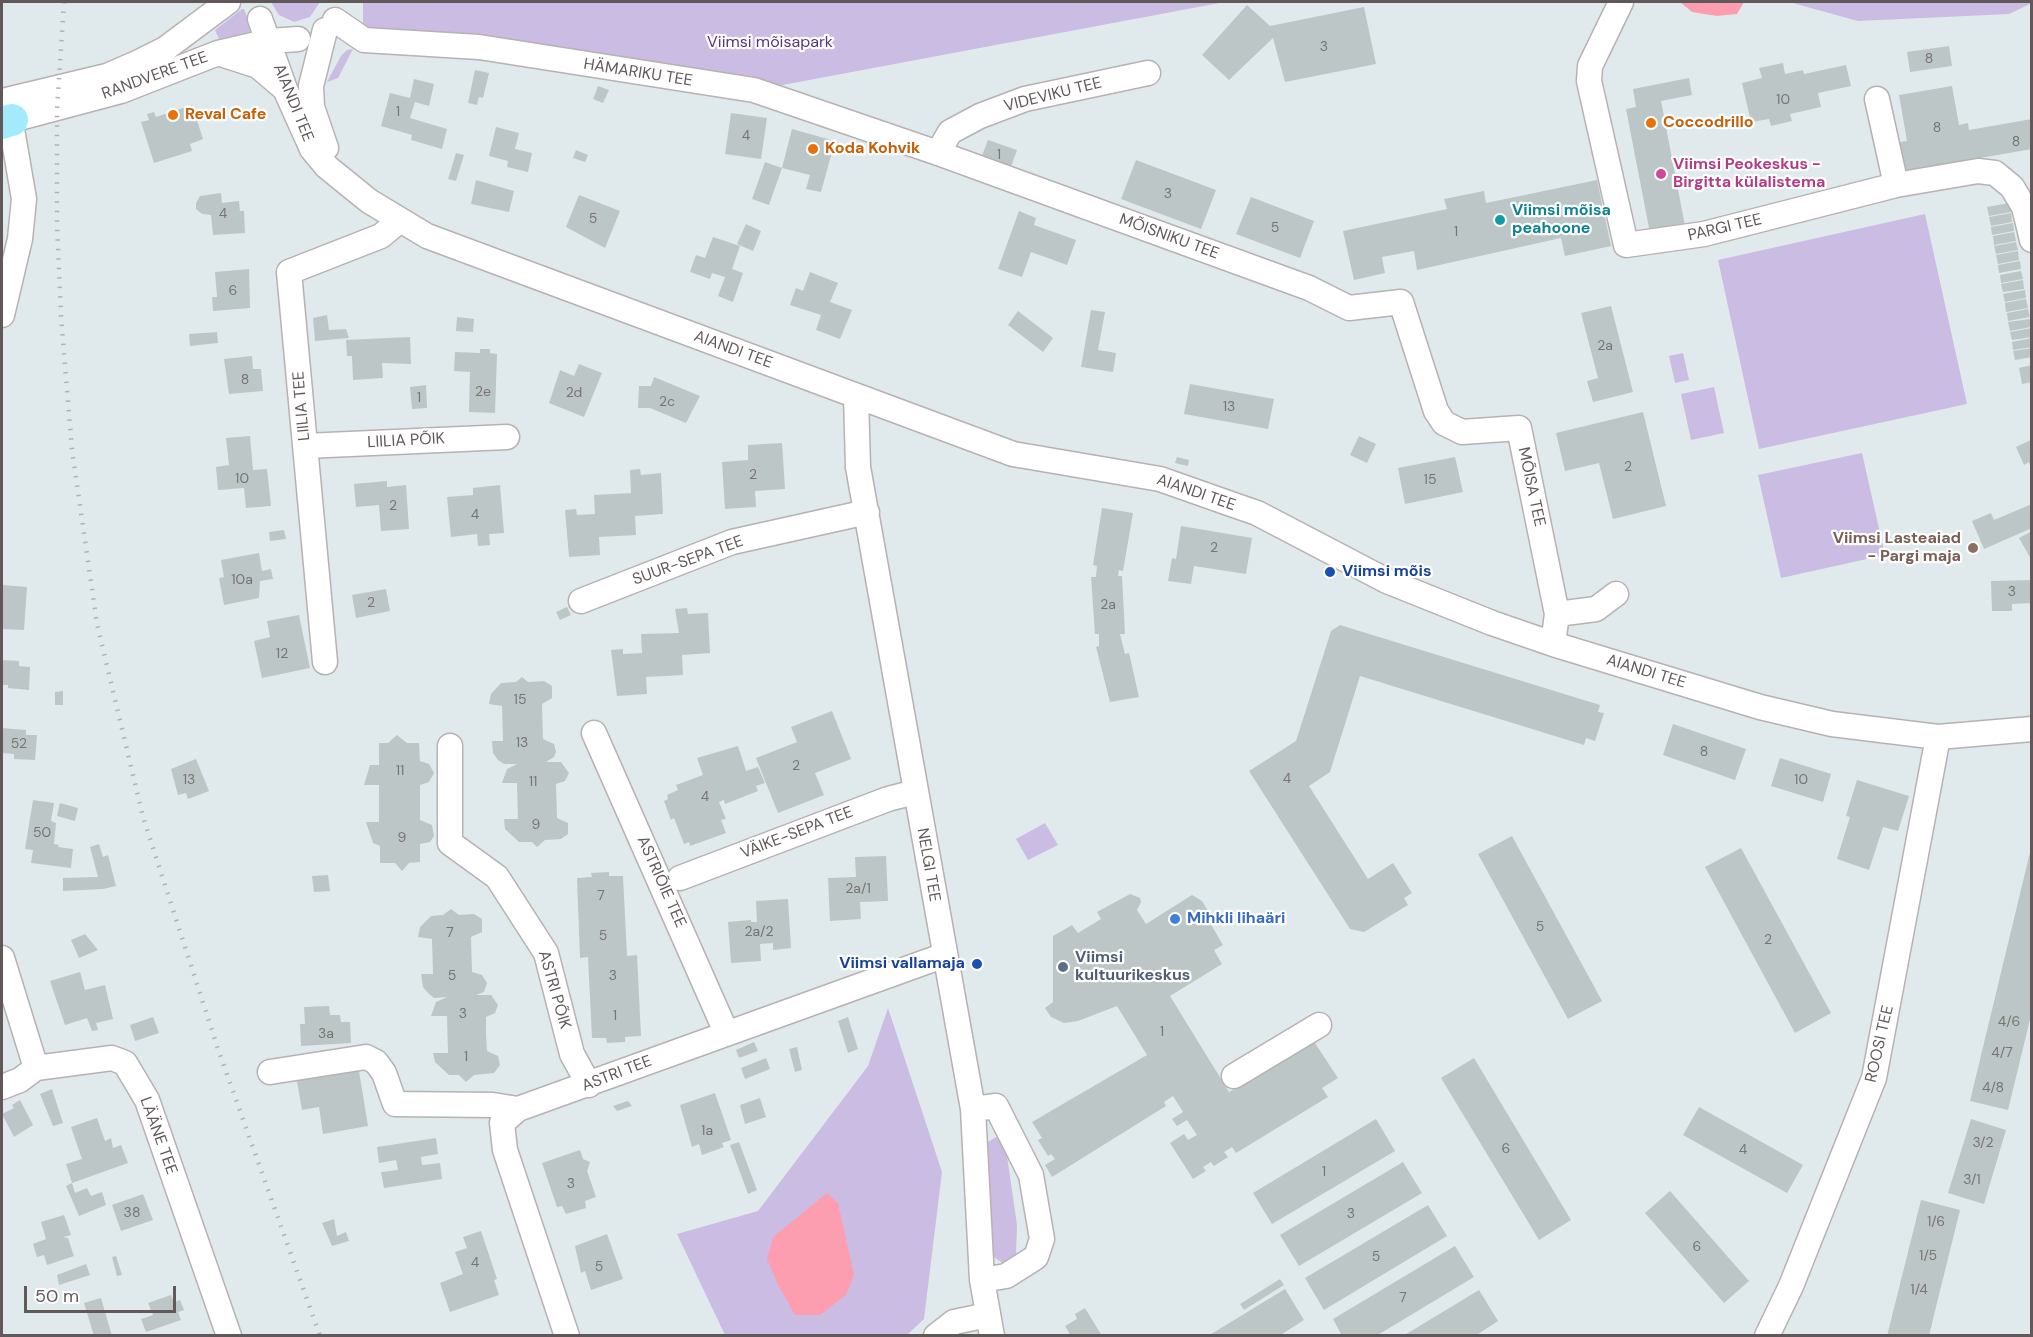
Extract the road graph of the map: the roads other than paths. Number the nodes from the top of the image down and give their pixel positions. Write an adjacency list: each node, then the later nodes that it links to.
1 (228, 2): 11 (street, RANDVERE TEE)
2 (1621, 2): 13 (street, PARGI TEE)
3 (257, 10): 5 (street); 6 (street, AIANDI TEE)
4 (337, 12): 5 (street, RANDVERE TEE); 12 (street, HÄMARIKU TEE); 14 (street, AIANDI TEE)
5 (298, 39): 6 (street, RANDVERE TEE)
6 (270, 41): 7 (street, RANDVERE TEE); 9 (street, AIANDI TEE)
7 (218, 53): 9 (street); 11 (street, RANDVERE TEE)
8 (1148, 73): 12 (street, VIDEVIKU TEE)
9 (285, 89): 14 (street, AIANDI TEE)
10 (1877, 99): 13 (street)
11 (6, 111): 18 (street)
12 (938, 153): 17 (street, MÕISNIKU TEE)
13 (1896, 184): 16 (street, PARGI TEE)
14 (369, 201): 15 (street, AIANDI TEE)
15 (399, 221): 19 (street, AIANDI TEE); 21 (street, LIILIA TEE)
16 (2031, 240)
17 (1401, 302): 25 (street, MÕISA TEE)
18 (2, 315)
19 (856, 396): 22 (street, NELGI TEE); 26 (street, AIANDI TEE)
20 (507, 437): 21 (street, LIILIA PÕIK)
21 (306, 446): 27 (street, LIILIA TEE)
22 (867, 512): 24 (street, SUUR-SEPA TEE); 32 (street, NELGI TEE)
23 (1616, 594): 25 (street)
24 (581, 601)
25 (1557, 614): 26 (street, MÕISA TEE)
26 (1553, 644): 30 (street, AIANDI TEE)
27 (325, 662)
28 (2031, 729): 30 (street, AIANDI TEE)
29 (594, 733): 37 (street, ASTRIÕIE TEE)
30 (1938, 737): 50 (street, ROOSI TEE)
31 (450, 746): 41 (street, ASTRI PÕIK)
32 (915, 792): 33 (street, VÄIKE-SEPA TEE); 34 (street, NELGI TEE)
33 (680, 878)
34 (945, 955): 37 (street, ASTRI TEE); 43 (street, NELGI TEE)
35 (2, 958): 38 (street)
36 (1319, 1025): 40 (street)
37 (726, 1032): 41 (street, ASTRI TEE)
38 (36, 1068): 42 (street, LÄÄNE TEE); 47 (street, LÄÄNE TEE)
39 (270, 1072): 44 (street)
40 (1234, 1076)
41 (589, 1085): 44 (street, ASTRI TEE)
42 (2, 1087)
43 (984, 1108): 45 (street, NELGI TEE); 45 (street)
44 (518, 1109): 48 (street)
45 (982, 1280): 46 (street, NELGI TEE)
46 (990, 1325): 49 (street)
47 (229, 1335)
48 (567, 1335)
49 (936, 1335)
50 (1767, 1335)

